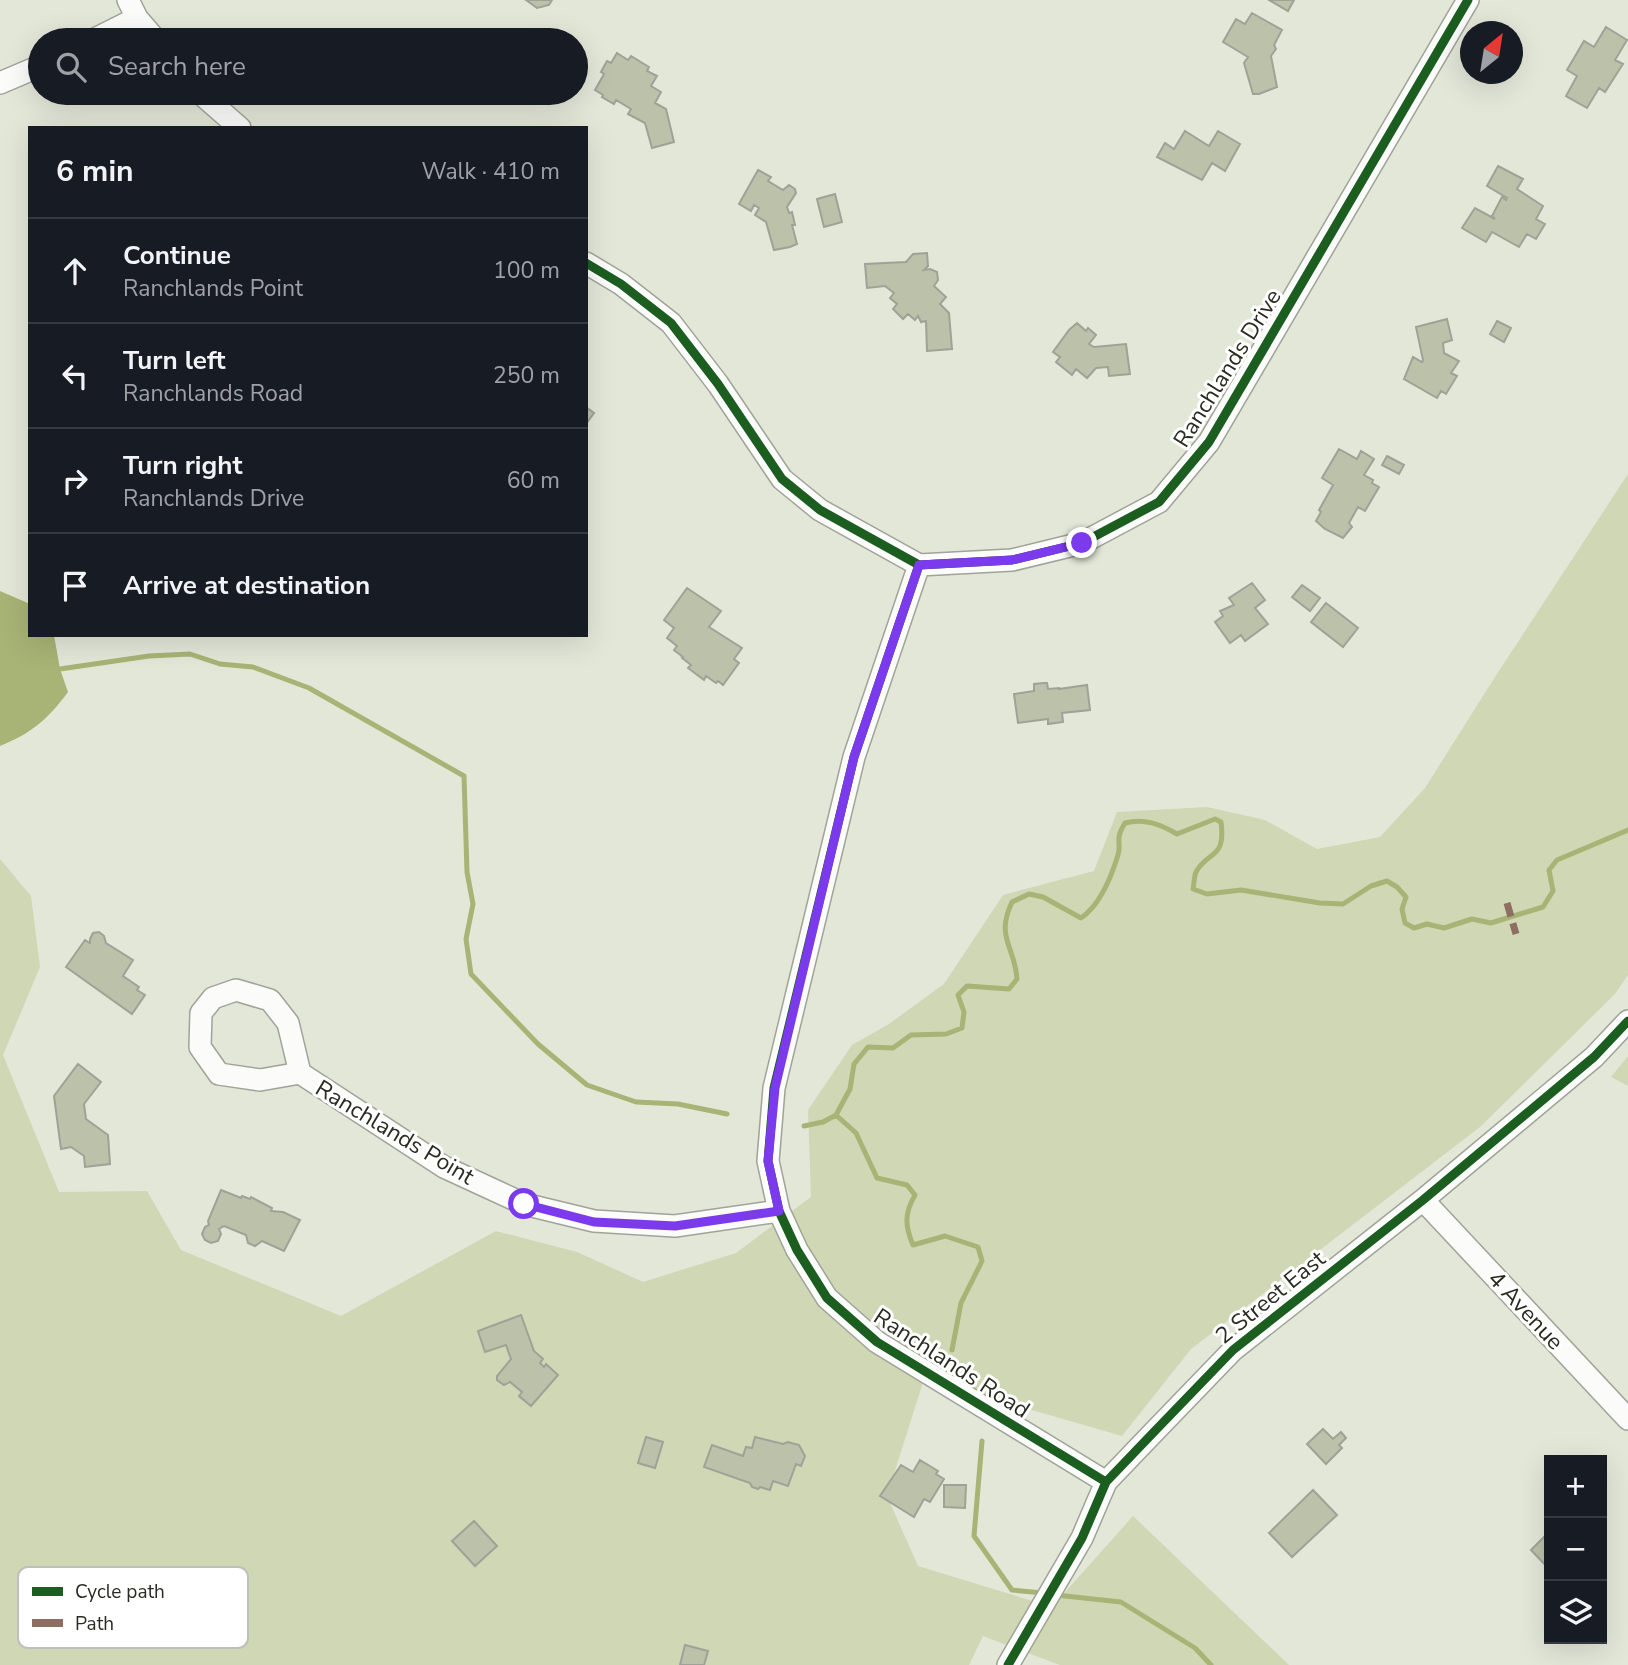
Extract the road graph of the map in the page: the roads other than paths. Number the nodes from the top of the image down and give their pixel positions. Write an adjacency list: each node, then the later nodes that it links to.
1 (1468, 0): 10 (street, Ranchlands Drive)
2 (132, 9): 3 (street); 4 (street)
3 (108, 28)
4 (147, 28)
5 (28, 71): 6 (street)
6 (0, 83)
7 (214, 105): 8 (street)
8 (238, 126)
9 (588, 264): 10 (street)
10 (919, 565): 14 (street, Ranchlands Road)
11 (1628, 1021): 13 (street, 2 Street East)
12 (299, 1073): 12 (street, Ranchlands Point); 14 (street, Ranchlands Point)
13 (1423, 1200): 15 (street, 4 Avenue); 16 (street, 2 Street East)
14 (779, 1211): 16 (street, Ranchlands Road)
15 (1628, 1419)
16 (1106, 1482): 17 (street, 2 Street East)
17 (1008, 1665)

